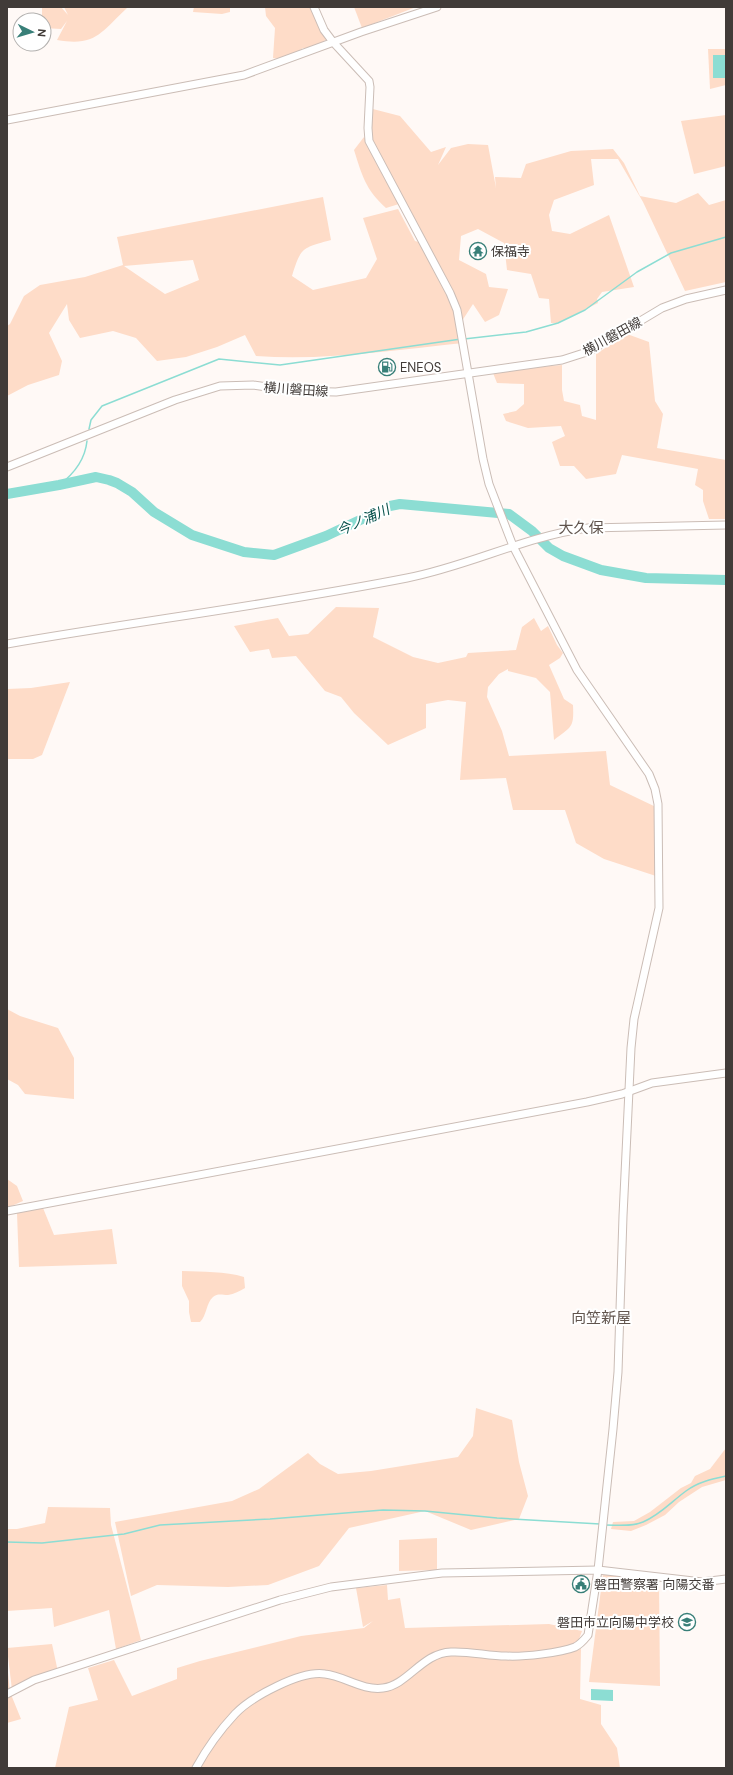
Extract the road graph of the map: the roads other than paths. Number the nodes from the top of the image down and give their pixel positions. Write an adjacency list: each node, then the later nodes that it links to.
1 (314, 7): 3 (street)
2 (437, 7): 3 (street)
3 (333, 42): 4 (street); 6 (street)
4 (7, 120)
5 (726, 290): 6 (street, 横川磐田線)
6 (469, 374): 7 (street, 横川磐田線); 9 (street)
7 (7, 467)
8 (726, 525): 9 (street)
9 (514, 546): 10 (street); 12 (street)
10 (7, 644)
11 (726, 1073): 12 (street)
12 (628, 1092): 13 (street); 14 (street)
13 (7, 1211)
14 (598, 1570): 15 (street); 16 (street); 17 (street)
15 (726, 1579)
16 (7, 1694)
17 (196, 1768)

